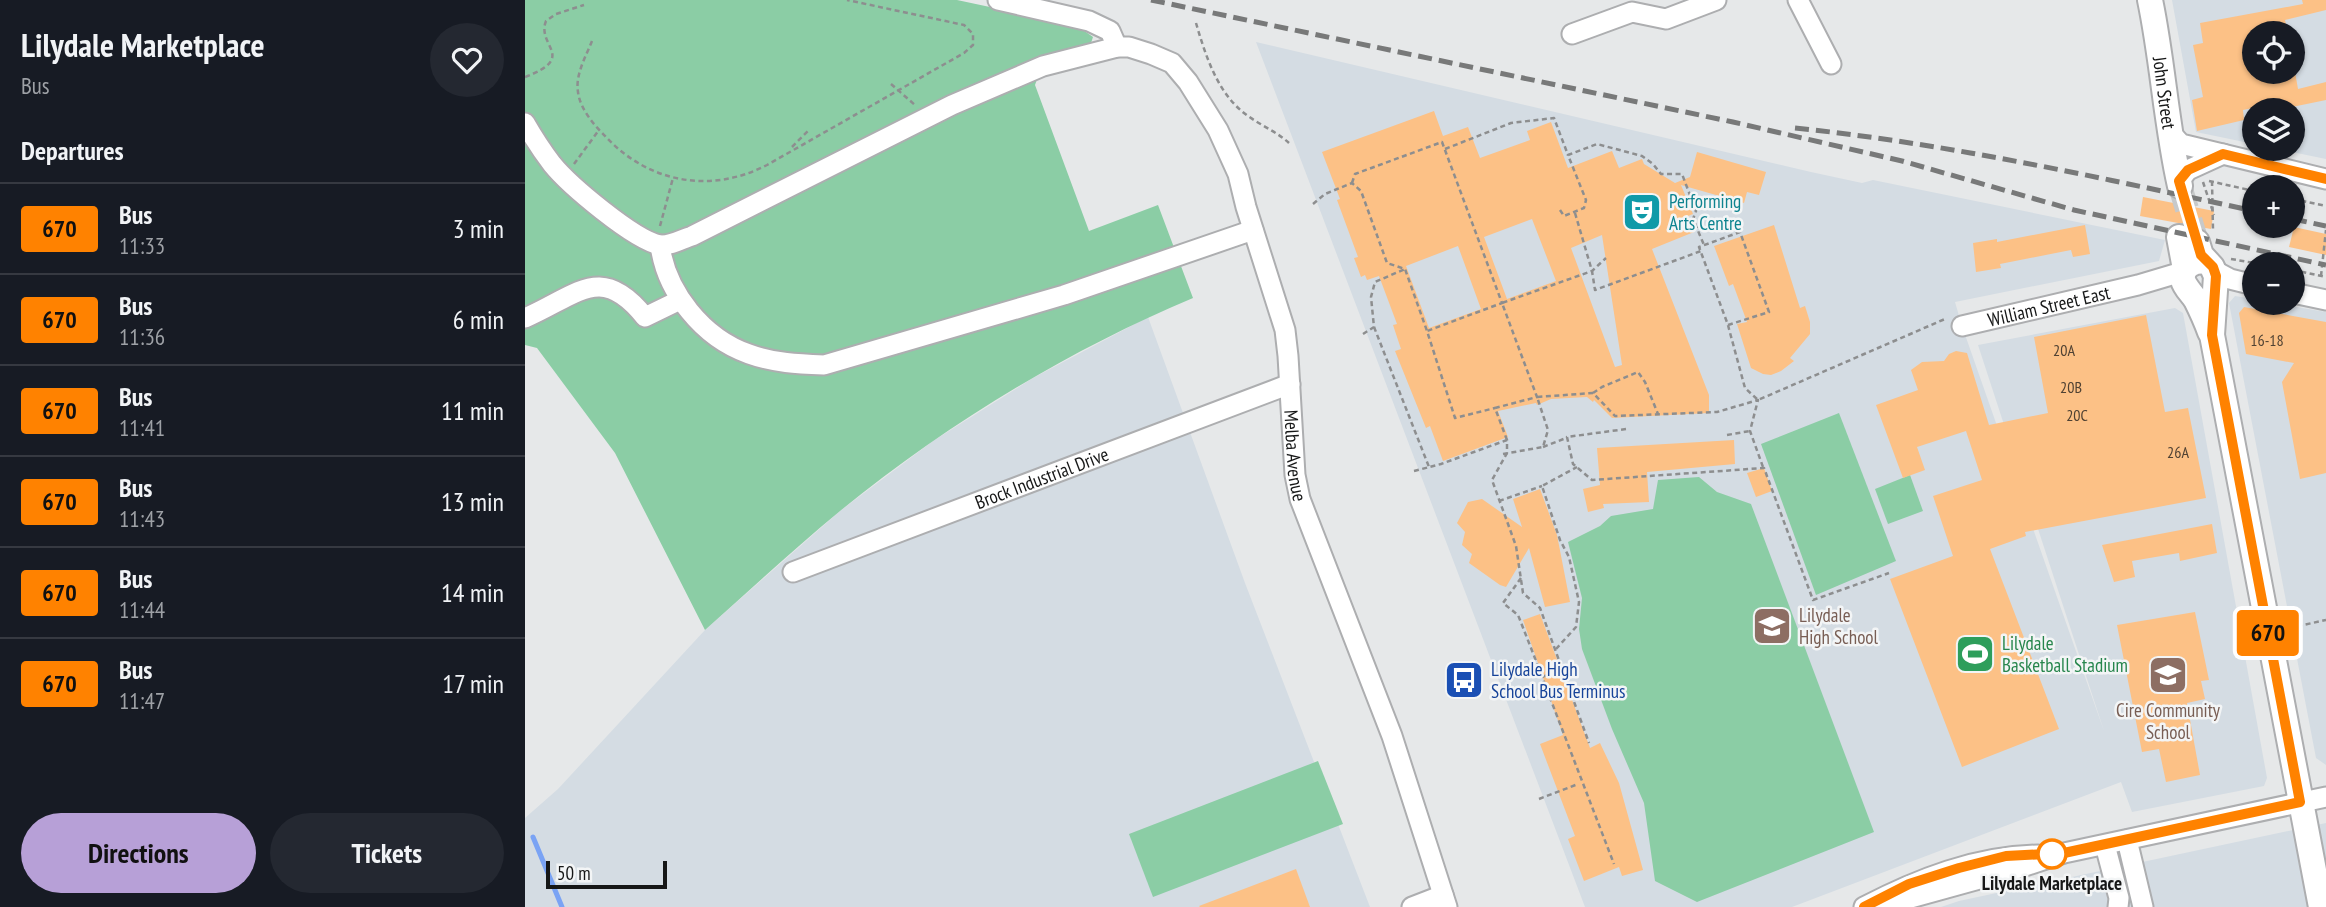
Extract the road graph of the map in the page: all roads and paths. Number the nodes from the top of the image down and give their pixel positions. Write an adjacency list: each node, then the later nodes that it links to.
1 (848, 0): 15 (path)
2 (998, 0): 11 (street)
3 (1716, 0): 7 (street)
4 (1798, 0): 12 (street)
5 (2150, 0): 18 (main road, John Street)
6 (584, 5): 13 (path)
7 (1644, 7): 9 (street)
8 (1196, 23): 21 (path)
9 (1572, 34)
10 (592, 41): 19 (path)
11 (1117, 47): 16 (street); 40 (street, Melba Avenue)
12 (1831, 64)
13 (525, 78)
14 (891, 84): 15 (path)
15 (899, 90): 16 (path); 23 (path)
16 (923, 120): 42 (street)
17 (525, 122): 26 (street)
18 (2168, 130): 24 (street); 30 (main road, John Street)
19 (599, 131): 26 (path); 27 (path)
20 (808, 131): 23 (path)
21 (1289, 143)
22 (1445, 149): 25 (path); 29 (path); 55 (path)
23 (786, 152): 27 (path)
24 (2223, 154): 30 (street); 32 (street)
25 (1568, 155): 38 (path); 43 (path)
26 (564, 177): 42 (street)
27 (673, 178): 42 (path)
28 (2212, 181): 30 (path); 31 (path); 39 (path)
29 (1352, 183): 34 (path); 47 (path)
30 (2183, 183): 39 (path)
31 (2242, 188)
32 (2323, 188): 35 (path)
33 (2305, 202): 35 (path)
34 (1313, 204)
35 (2319, 205): 36 (path)
36 (2326, 206)
37 (1560, 210): 38 (path)
38 (1575, 212): 48 (path)
39 (2214, 215): 46 (path)
40 (1253, 230): 53 (street); 62 (street, Melba Avenue)
41 (2326, 230): 50 (path)
42 (658, 244): 53 (street)
43 (1704, 245): 44 (path); 58 (path)
44 (1701, 251): 48 (path); 58 (path)
45 (1606, 258): 48 (path)
46 (2197, 265): 51 (street, William Street East); 57 (street, William Street East); 93 (main road)
47 (1405, 269): 59 (path); 60 (path)
48 (1592, 271): 55 (path)
49 (2305, 272): 50 (path)
50 (2324, 276)
51 (2242, 282)
52 (2305, 296): 54 (street)
53 (680, 300): 56 (street)
54 (2326, 300)
55 (1502, 303): 60 (path); 64 (path)
56 (525, 318)
57 (1953, 323): 65 (path)
58 (1728, 325): 65 (path)
59 (1374, 327): 61 (path); 75 (path)
60 (1427, 331): 66 (path)
61 (1363, 334)
62 (1290, 384): 81 (street, Brock Industrial Drive); 99 (street, Melba Avenue)
63 (1593, 393): 64 (path); 67 (path); 67 (path)
64 (1537, 397): 66 (path); 73 (path)
65 (1758, 400): 67 (path); 69 (path)
66 (1495, 408): 72 (path)
67 (1658, 414)
68 (1626, 429): 71 (path)
69 (1750, 431): 70 (path); 77 (path)
70 (1727, 435)
71 (1567, 438): 73 (path); 76 (path)
72 (1507, 440): 74 (path); 75 (path)
73 (1543, 447): 74 (path)
74 (1505, 453): 80 (path)
75 (1429, 467): 78 (path)
76 (1577, 467): 77 (path); 79 (path)
77 (1764, 468): 82 (path)
78 (1414, 471)
79 (1542, 486): 80 (path); 86 (path)
80 (1498, 501): 83 (path)
81 (793, 572)
82 (1889, 573)
83 (1521, 578): 86 (path); 88 (path)
84 (2326, 620): 85 (path)
85 (2288, 628)
86 (1555, 649): 87 (path)
87 (1562, 669): 88 (path); 89 (path)
88 (1542, 677): 96 (path)
89 (1589, 743)
90 (1578, 784): 92 (path)
91 (2326, 797): 93 (street)
92 (1539, 800)
93 (2300, 802): 94 (street); 106 (main road)
94 (2127, 840): 95 (street); 98 (street)
95 (2105, 845): 97 (street); 103 (street)
96 (1613, 864)
97 (1962, 875): 101 (street); 102 (street)
98 (2137, 883): 104 (street); 105 (street)
99 (1445, 901): 100 (street)
100 (1412, 907)
101 (1864, 907)
102 (1878, 907)
103 (2118, 907)
104 (2134, 907)
105 (2143, 907)
106 (2321, 907)

